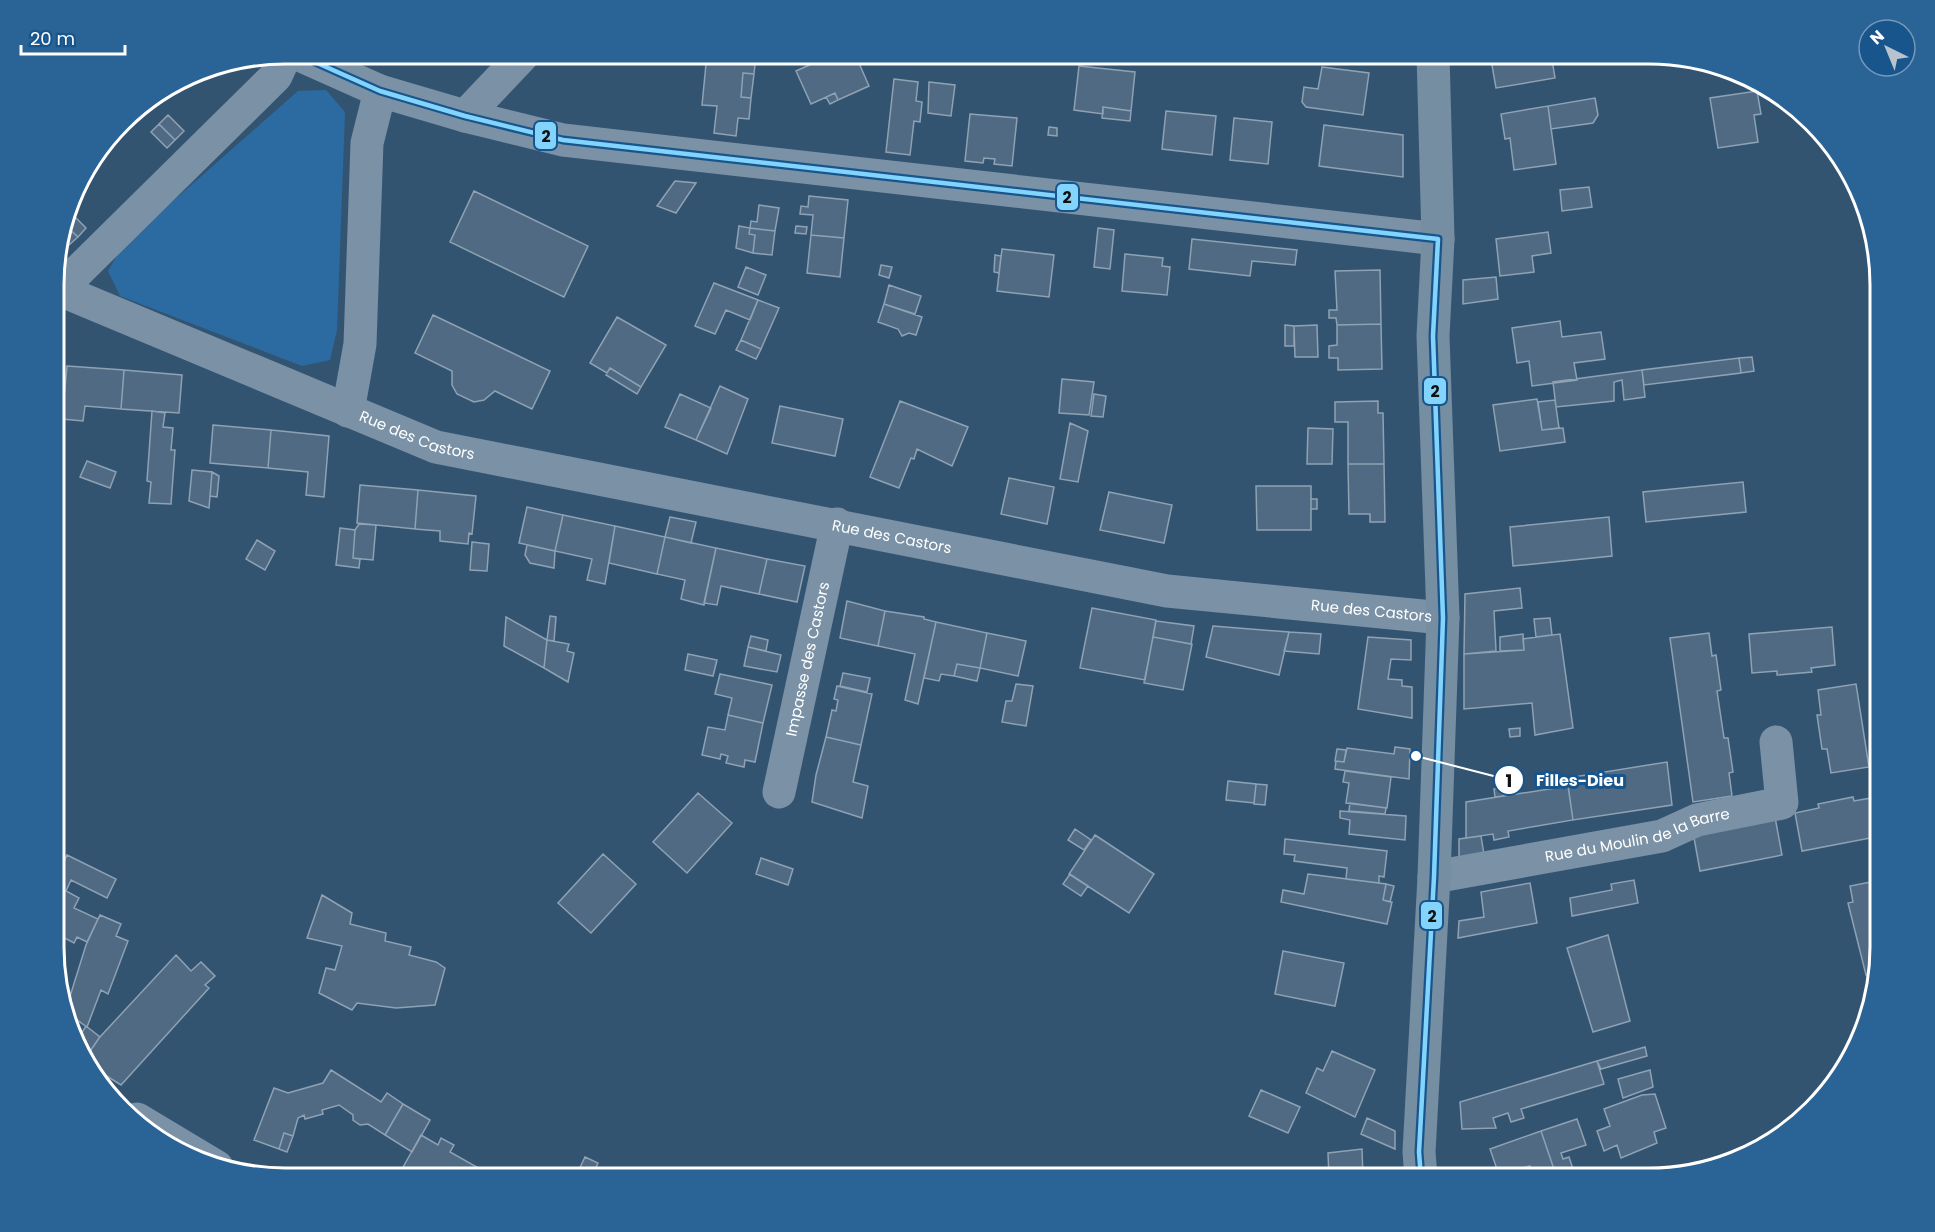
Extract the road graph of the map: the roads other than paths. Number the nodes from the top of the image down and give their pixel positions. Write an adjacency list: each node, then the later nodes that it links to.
1 (281, 64): 8 (street, Rue des Castors)
2 (319, 64): 5 (street)
3 (514, 64): 6 (street)
4 (1433, 64): 7 (main road)
5 (380, 91): 6 (street); 10 (street, Rue des Castors)
6 (465, 116): 7 (street)
7 (1438, 239): 12 (main road)
8 (64, 286)
9 (64, 294): 10 (street, Rue des Castors)
10 (348, 411): 11 (street, Rue des Castors)
11 (837, 524): 12 (street, Rue des Castors); 14 (street, Impasse des Castors)
12 (1443, 618): 15 (main road)
13 (1776, 742): 15 (street, Rue du Moulin de la Barre)
14 (779, 792)
15 (1434, 877): 16 (main road)
16 (1420, 1168)

